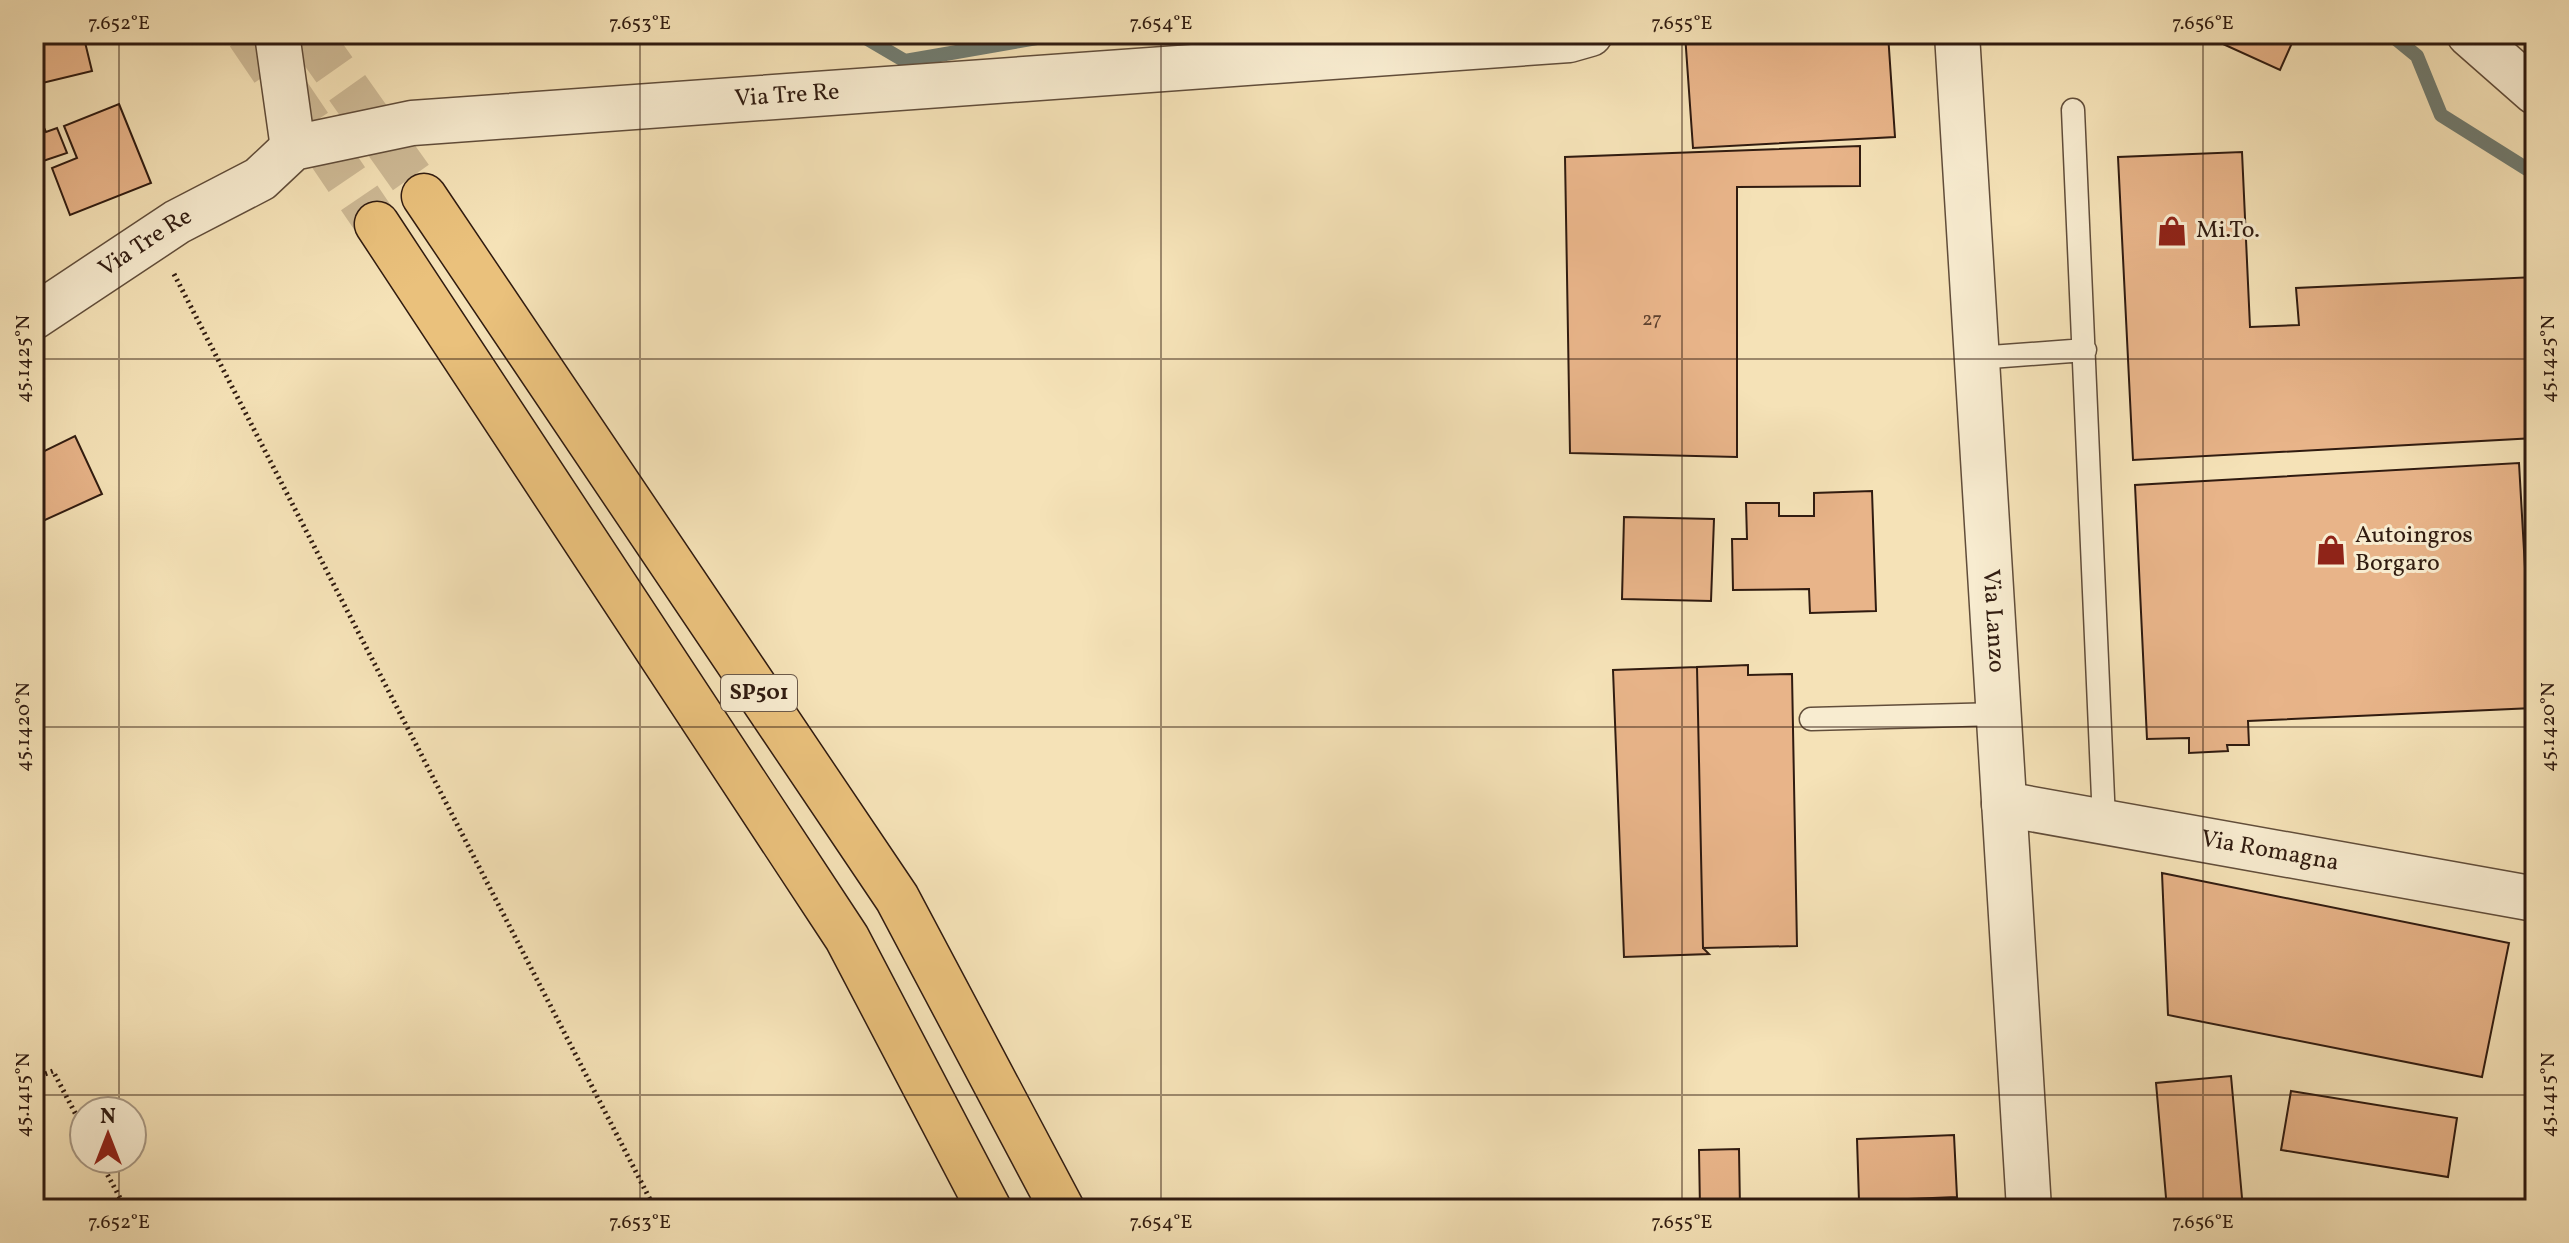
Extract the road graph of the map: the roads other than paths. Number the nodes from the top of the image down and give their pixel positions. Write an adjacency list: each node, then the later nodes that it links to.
1 (277, 34): 7 (street)
2 (1590, 34): 7 (street, Via Tre Re)
3 (1957, 34): 12 (street, Via Lanzo)
4 (2469, 34): 5 (street)
5 (2535, 92)
6 (2073, 110): 11 (lane)
7 (293, 148): 10 (street, Via Tre Re)
8 (424, 196): 19 (highway, SP501)
9 (377, 224): 18 (highway, SP501)
10 (34, 317)
11 (2085, 350): 12 (lane); 16 (lane)
12 (1977, 358): 13 (street, Via Lanzo)
13 (1999, 714): 14 (lane); 15 (street, Via Lanzo)
14 (1811, 719)
15 (2004, 804): 16 (street, Via Romagna); 20 (street, Via Lanzo)
16 (2104, 821): 17 (street, Via Romagna)
17 (2535, 899)
18 (989, 1209)
19 (1062, 1209)
20 (2029, 1209)

